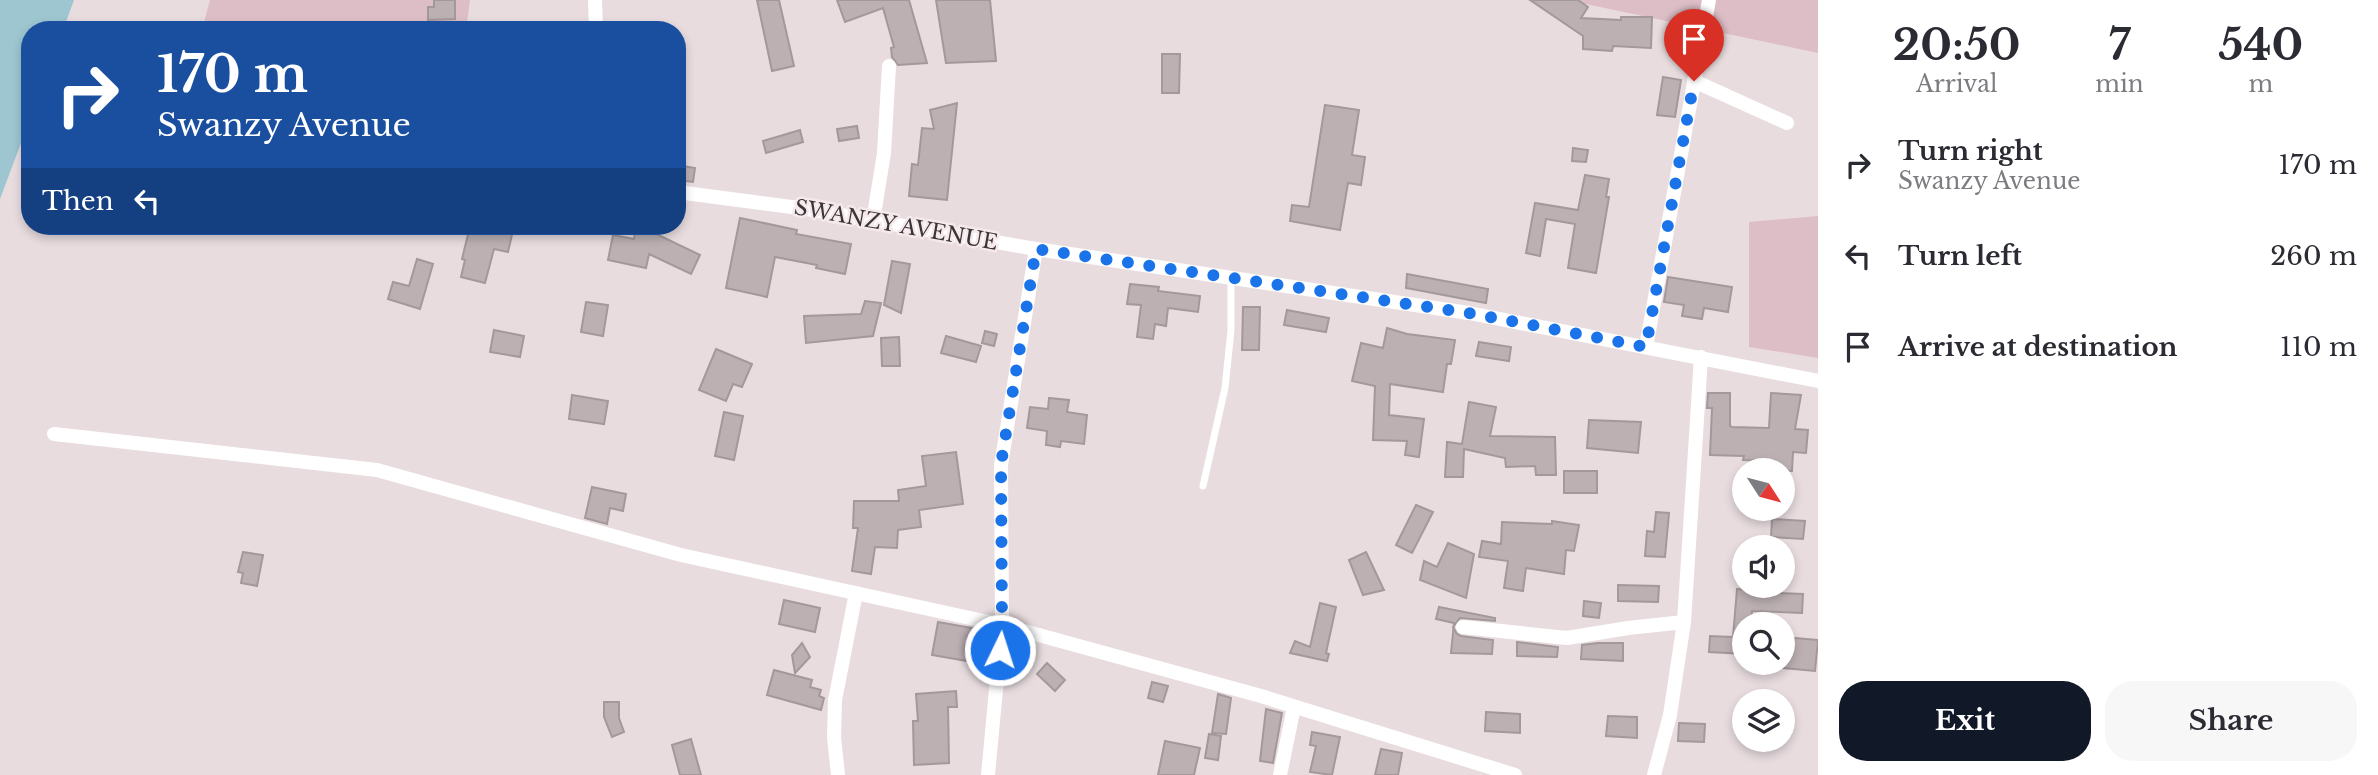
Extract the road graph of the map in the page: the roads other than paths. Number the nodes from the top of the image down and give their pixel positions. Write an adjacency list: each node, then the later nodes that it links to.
1 (595, 0): 3 (street)
2 (1709, 0): 5 (street)
3 (596, 21)
4 (889, 66): 8 (street)
5 (1694, 81): 6 (street); 11 (street)
6 (1787, 123)
7 (686, 193): 8 (street, SWANZY AVENUE)
8 (873, 221): 9 (street, SWANZY AVENUE)
9 (1036, 249): 10 (street, SWANZY AVENUE); 18 (street)
10 (1231, 278): 11 (street, SWANZY AVENUE); 15 (lane)
11 (1646, 347): 12 (street, SWANZY AVENUE)
12 (1701, 357): 13 (street, SWANZY AVENUE); 17 (street)
13 (1818, 381)
14 (54, 434): 16 (street)
15 (1203, 485)
16 (856, 593): 18 (street); 21 (street)
17 (1684, 622): 19 (street); 25 (street)
18 (1002, 625): 20 (street); 22 (street)
19 (1463, 627)
20 (1294, 707): 23 (street); 24 (street)
21 (838, 775)
22 (988, 775)
23 (1280, 775)
24 (1515, 775)
25 (1654, 775)

